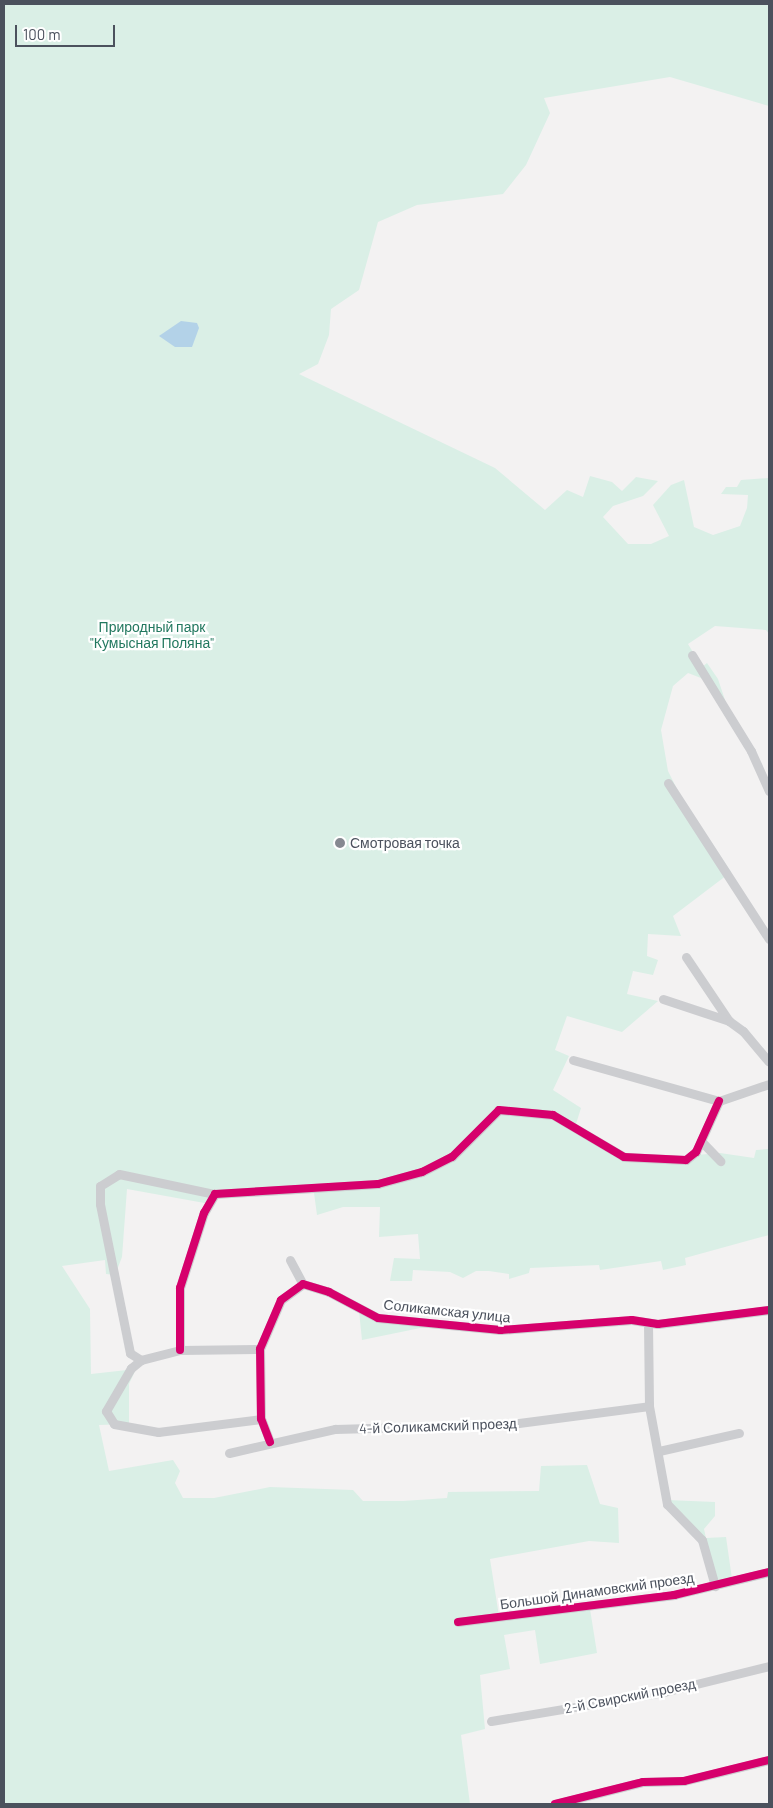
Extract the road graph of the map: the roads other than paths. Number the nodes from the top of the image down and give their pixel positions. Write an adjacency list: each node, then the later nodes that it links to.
1 (692, 655): 3 (street)
2 (668, 783): 4 (street)
3 (769, 791)
4 (769, 939)
5 (686, 957): 7 (street)
6 (663, 999): 7 (street)
7 (729, 1021): 9 (street)
8 (572, 1060): 11 (street)
9 (769, 1062)
10 (769, 1084): 11 (street)
11 (719, 1101): 12 (street)
12 (701, 1141): 13 (street); 14 (street)
13 (720, 1161)
14 (215, 1194): 20 (street); 21 (street)
15 (290, 1260): 16 (street)
16 (303, 1284): 18 (street, Соликамская улица); 19 (street)
17 (769, 1310): 18 (street, Соликамская улица)
18 (648, 1324): 22 (street)
19 (260, 1349): 20 (street); 23 (street)
20 (180, 1350): 21 (street)
21 (141, 1360): 23 (street)
22 (649, 1406): 25 (street, 4-й Соликамский проезд); 26 (street)
23 (262, 1419): 25 (street)
24 (739, 1433): 26 (street)
25 (270, 1442): 27 (street, 4-й Соликамский проезд)
26 (659, 1451): 29 (street)
27 (229, 1453)
28 (769, 1572): 29 (street, Большой Динамовский проезд)
29 (716, 1586): 30 (street, Большой Динамовский проезд)
30 (458, 1622)
31 (769, 1666): 32 (street, 2-й Свирский проезд)
32 (491, 1720)
33 (769, 1760): 34 (street)
34 (555, 1804)

